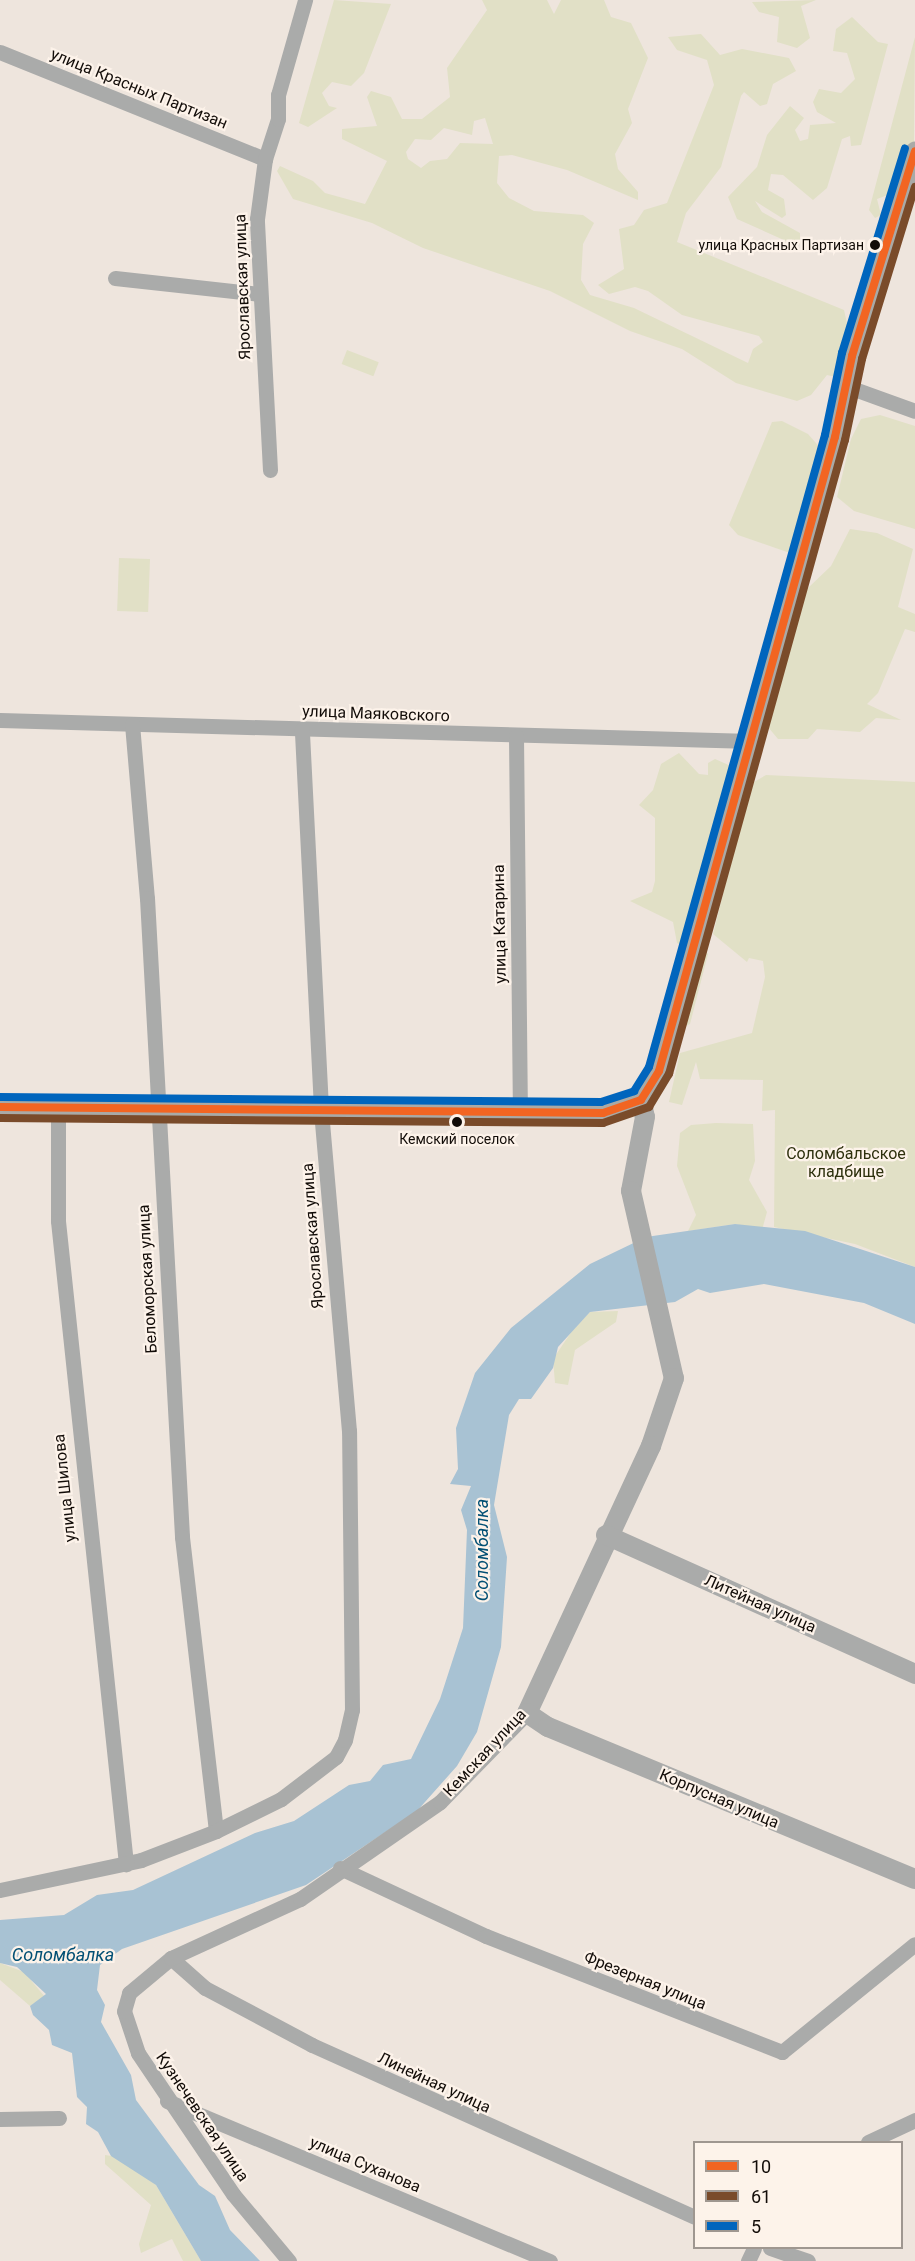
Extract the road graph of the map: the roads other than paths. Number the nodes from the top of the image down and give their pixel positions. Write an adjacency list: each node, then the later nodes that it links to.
1 (305, 0): 4 (street, Ярославская улица)
2 (0, 52): 4 (street, улица Красных Партизан)
3 (915, 150): 7 (main road)
4 (265, 159): 6 (street, Ярославская улица)
5 (115, 278): 6 (street)
6 (259, 294): 9 (street, Ярославская улица)
7 (846, 386): 8 (street); 14 (main road)
8 (915, 411)
9 (270, 470)
10 (0, 720): 11 (street, улица Маяковского)
11 (132, 724): 12 (street, улица Маяковского); 18 (street, Беломорская улица)
12 (302, 729): 13 (street, улица Маяковского); 19 (street, Ярославская улица)
13 (516, 736): 14 (street, улица Маяковского); 20 (street, улица Катарина)
14 (752, 741): 15 (main road)
15 (641, 1100): 20 (main road); 21 (street, Кемская улица)
16 (0, 1107): 17 (main road)
17 (58, 1108): 18 (main road); 25 (street, улица Шилова)
18 (160, 1108): 19 (main road); 24 (street, Беломорская улица)
19 (321, 1108): 20 (main road); 24 (street, Ярославская улица)
20 (520, 1113)
21 (606, 1535): 22 (street, Литейная улица); 23 (street, Кемская улица)
22 (915, 1674)
23 (527, 1713): 26 (street, Кемская улица); 27 (street, Корпусная улица)
24 (216, 1831): 25 (street)
25 (126, 1864): 28 (street)
26 (340, 1868): 29 (street, Фрезерная улица); 30 (street, Кемская улица)
27 (915, 1879)
28 (0, 1890)
29 (915, 1944)
30 (171, 1958): 31 (street, Кемская улица); 37 (street, Линейная улица)
31 (140, 1980): 32 (street, Кузнечевская улица)
32 (167, 2101): 39 (street, Кузнечевская улица); 40 (street, улица Суханова)
33 (59, 2118): 34 (street)
34 (0, 2119)
35 (915, 2120): 36 (street)
36 (870, 2141)
37 (693, 2217)
38 (775, 2249): 41 (street)
39 (289, 2261)
40 (550, 2261)
41 (808, 2261)

